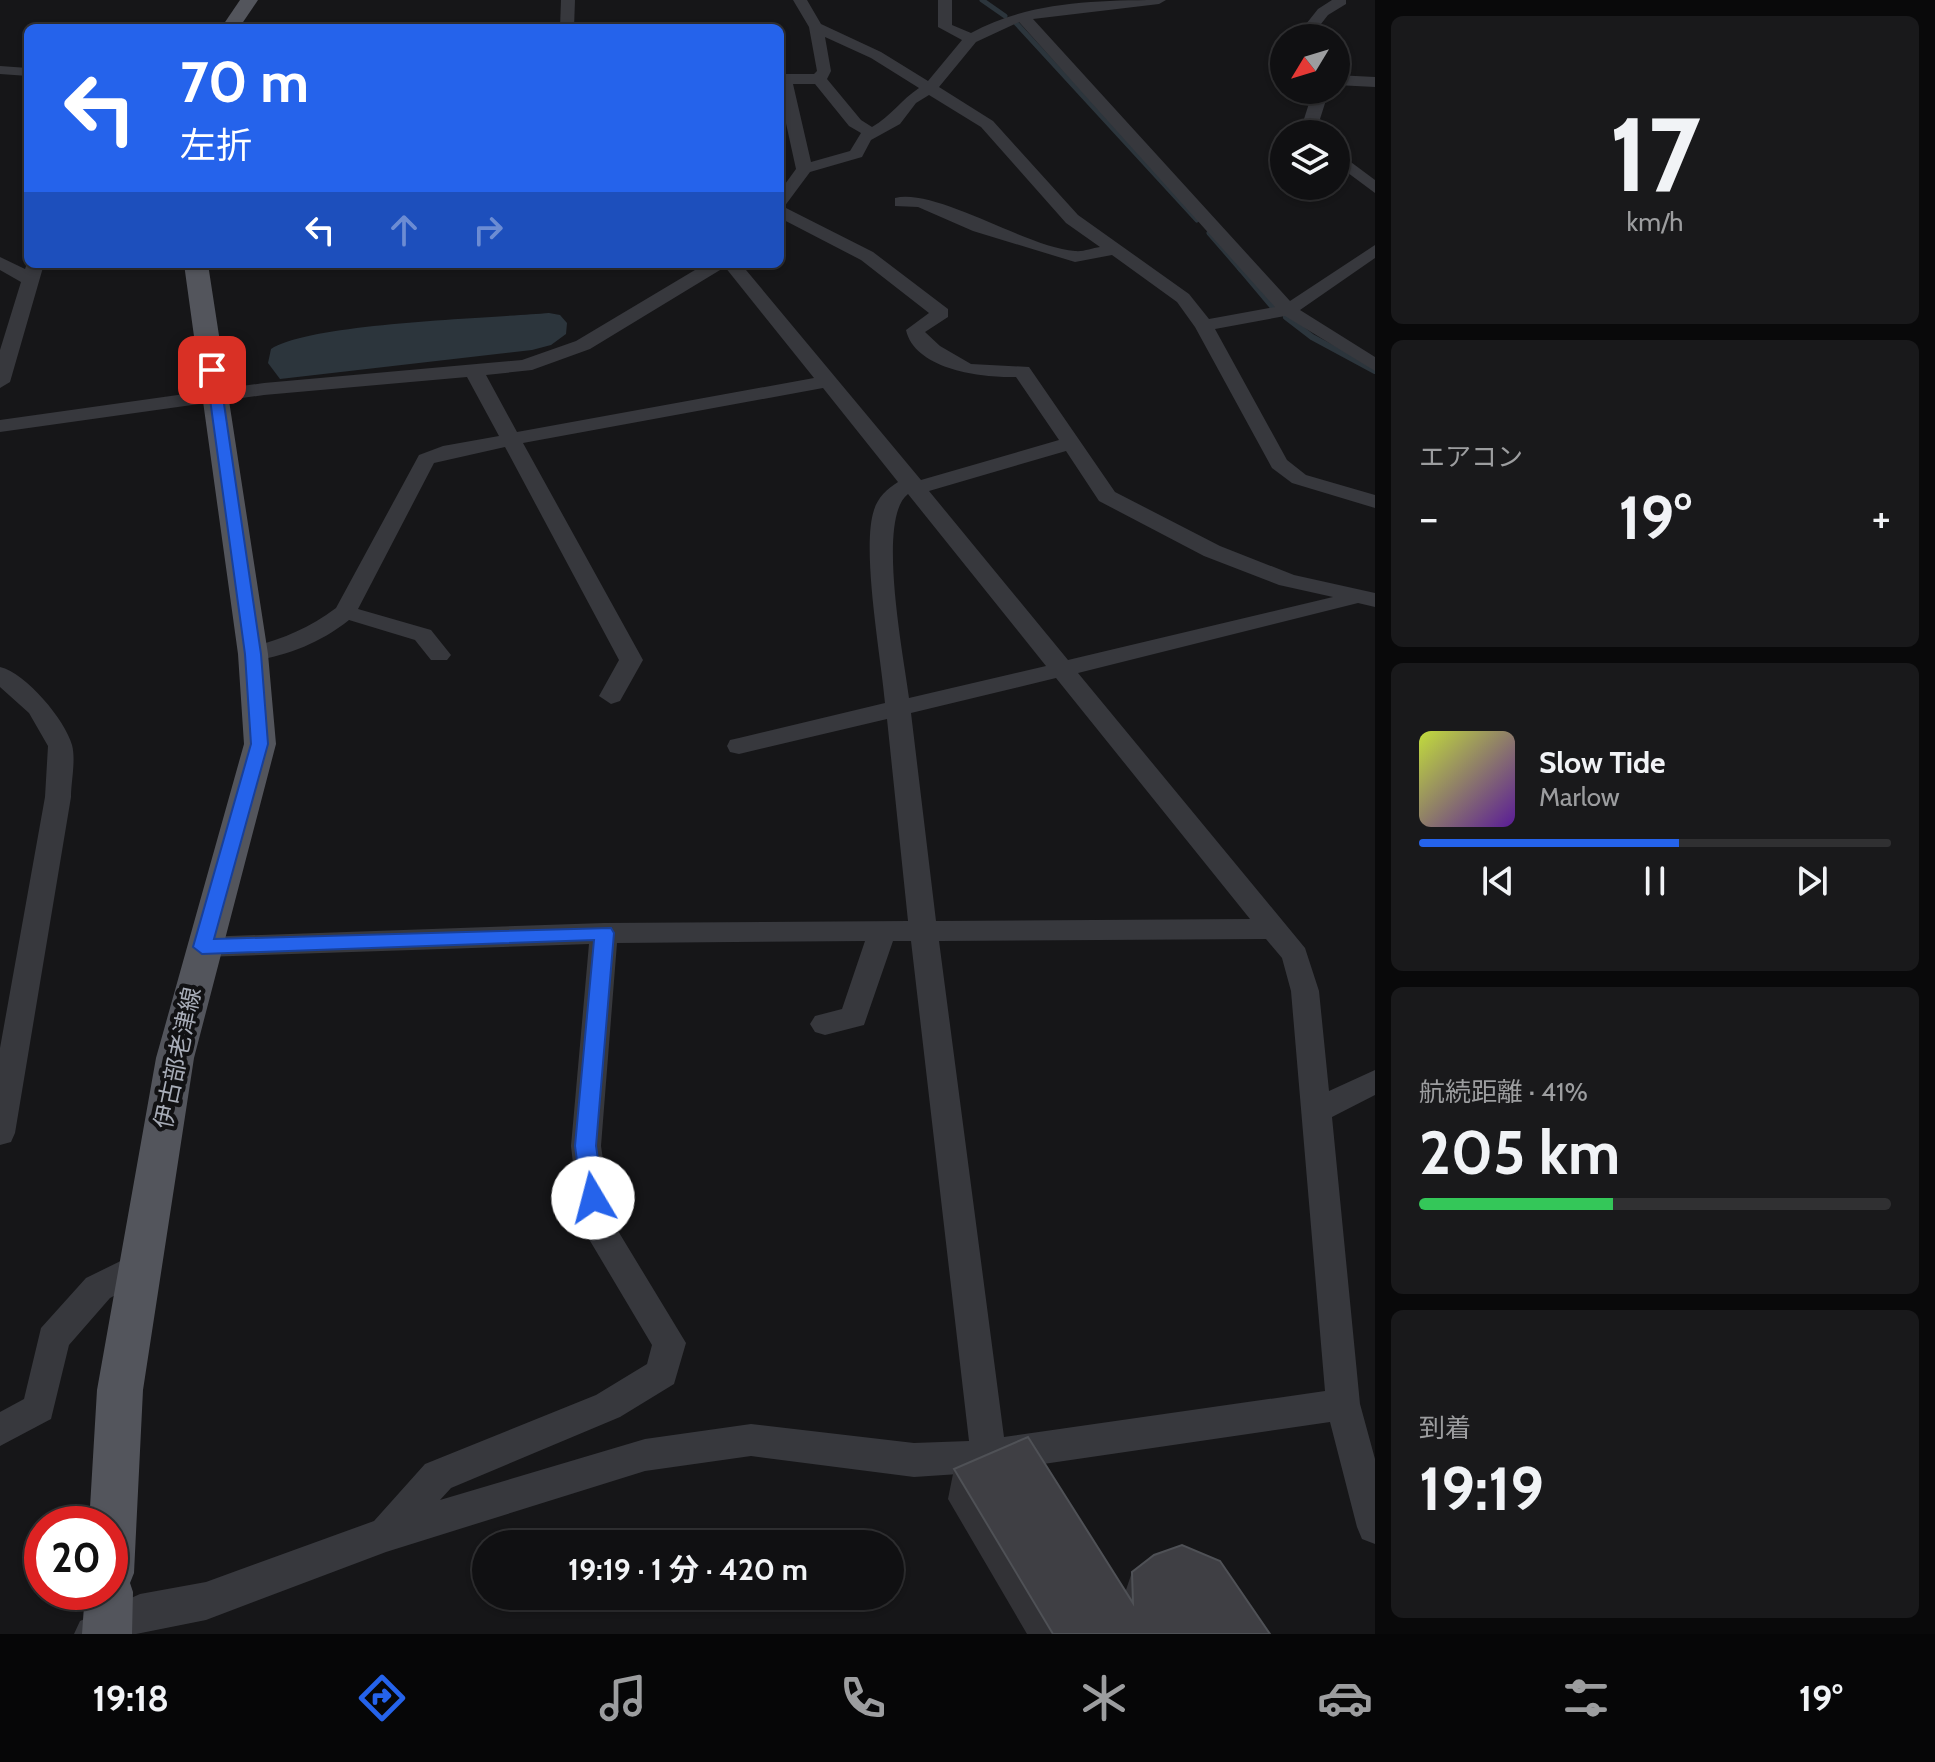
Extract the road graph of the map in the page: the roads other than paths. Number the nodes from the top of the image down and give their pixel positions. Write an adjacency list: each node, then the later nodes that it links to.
1 (249, 0): 9 (main road)
2 (568, 0): 10 (street)
3 (800, 0): 12 (street)
4 (945, 0): 13 (street)
5 (1159, 0): 7 (street)
6 (1339, 0): 11 (street)
7 (1070, 5): 8 (street)
8 (1022, 16): 13 (street); 36 (street)
9 (233, 24)
10 (567, 24)
11 (1313, 24)
12 (816, 27): 17 (street); 21 (street)
13 (971, 39): 21 (street)
14 (0, 70): 15 (street)
15 (24, 72)
16 (784, 79): 17 (street)
17 (819, 79): 22 (street)
18 (1350, 81): 19 (street)
19 (1375, 82)
20 (784, 87): 24 (street)
21 (931, 87): 22 (street); 29 (street)
22 (872, 133): 24 (street)
23 (1350, 167): 25 (street)
24 (804, 169): 26 (street)
25 (1375, 188)
26 (784, 197)
27 (901, 202): 29 (street)
28 (784, 213): 45 (street)
29 (1112, 250): 37 (street)
30 (1375, 250): 36 (street)
31 (0, 262): 35 (street)
32 (197, 268): 42 (main road, 伊古部老津線)
33 (711, 268): 39 (street)
34 (735, 268): 40 (street)
35 (31, 272): 41 (street)
36 (1288, 310): 37 (street); 38 (street)
37 (1204, 326): 47 (street)
38 (1375, 365)
39 (474, 372): 42 (street); 44 (street)
40 (829, 381): 44 (street); 46 (street)
41 (0, 382)
42 (217, 396): 43 (street); 50 (main road, 伊古部老津線)
43 (0, 426)
44 (512, 439): 49 (street); 54 (street)
45 (1069, 444): 46 (street); 48 (street)
46 (914, 485): 52 (street); 55 (street)
47 (1375, 502)
48 (1366, 597): 52 (street)
49 (345, 612): 50 (street); 51 (street)
50 (253, 654): 61 (main road, 伊古部老津線)
51 (439, 655)
52 (1063, 668): 55 (street); 57 (street)
53 (0, 674): 65 (street)
54 (611, 696)
55 (897, 706): 56 (street); 60 (street)
56 (739, 746)
57 (1272, 929): 60 (street); 64 (street)
58 (882, 932): 59 (street); 60 (street); 62 (street)
59 (604, 933): 61 (street); 72 (street)
60 (921, 933): 69 (street)
61 (202, 947): 66 (main road, 伊古部老津線)
62 (825, 1024)
63 (1375, 1082): 64 (street)
64 (1317, 1110): 67 (street)
65 (0, 1133)
66 (141, 1265): 68 (street); 70 (main road, 伊古部老津線)
67 (1343, 1404): 69 (street); 71 (street)
68 (0, 1430)
69 (989, 1456): 72 (street)
70 (114, 1506)
71 (1375, 1527)
72 (386, 1534): 73 (street)
73 (104, 1622)

